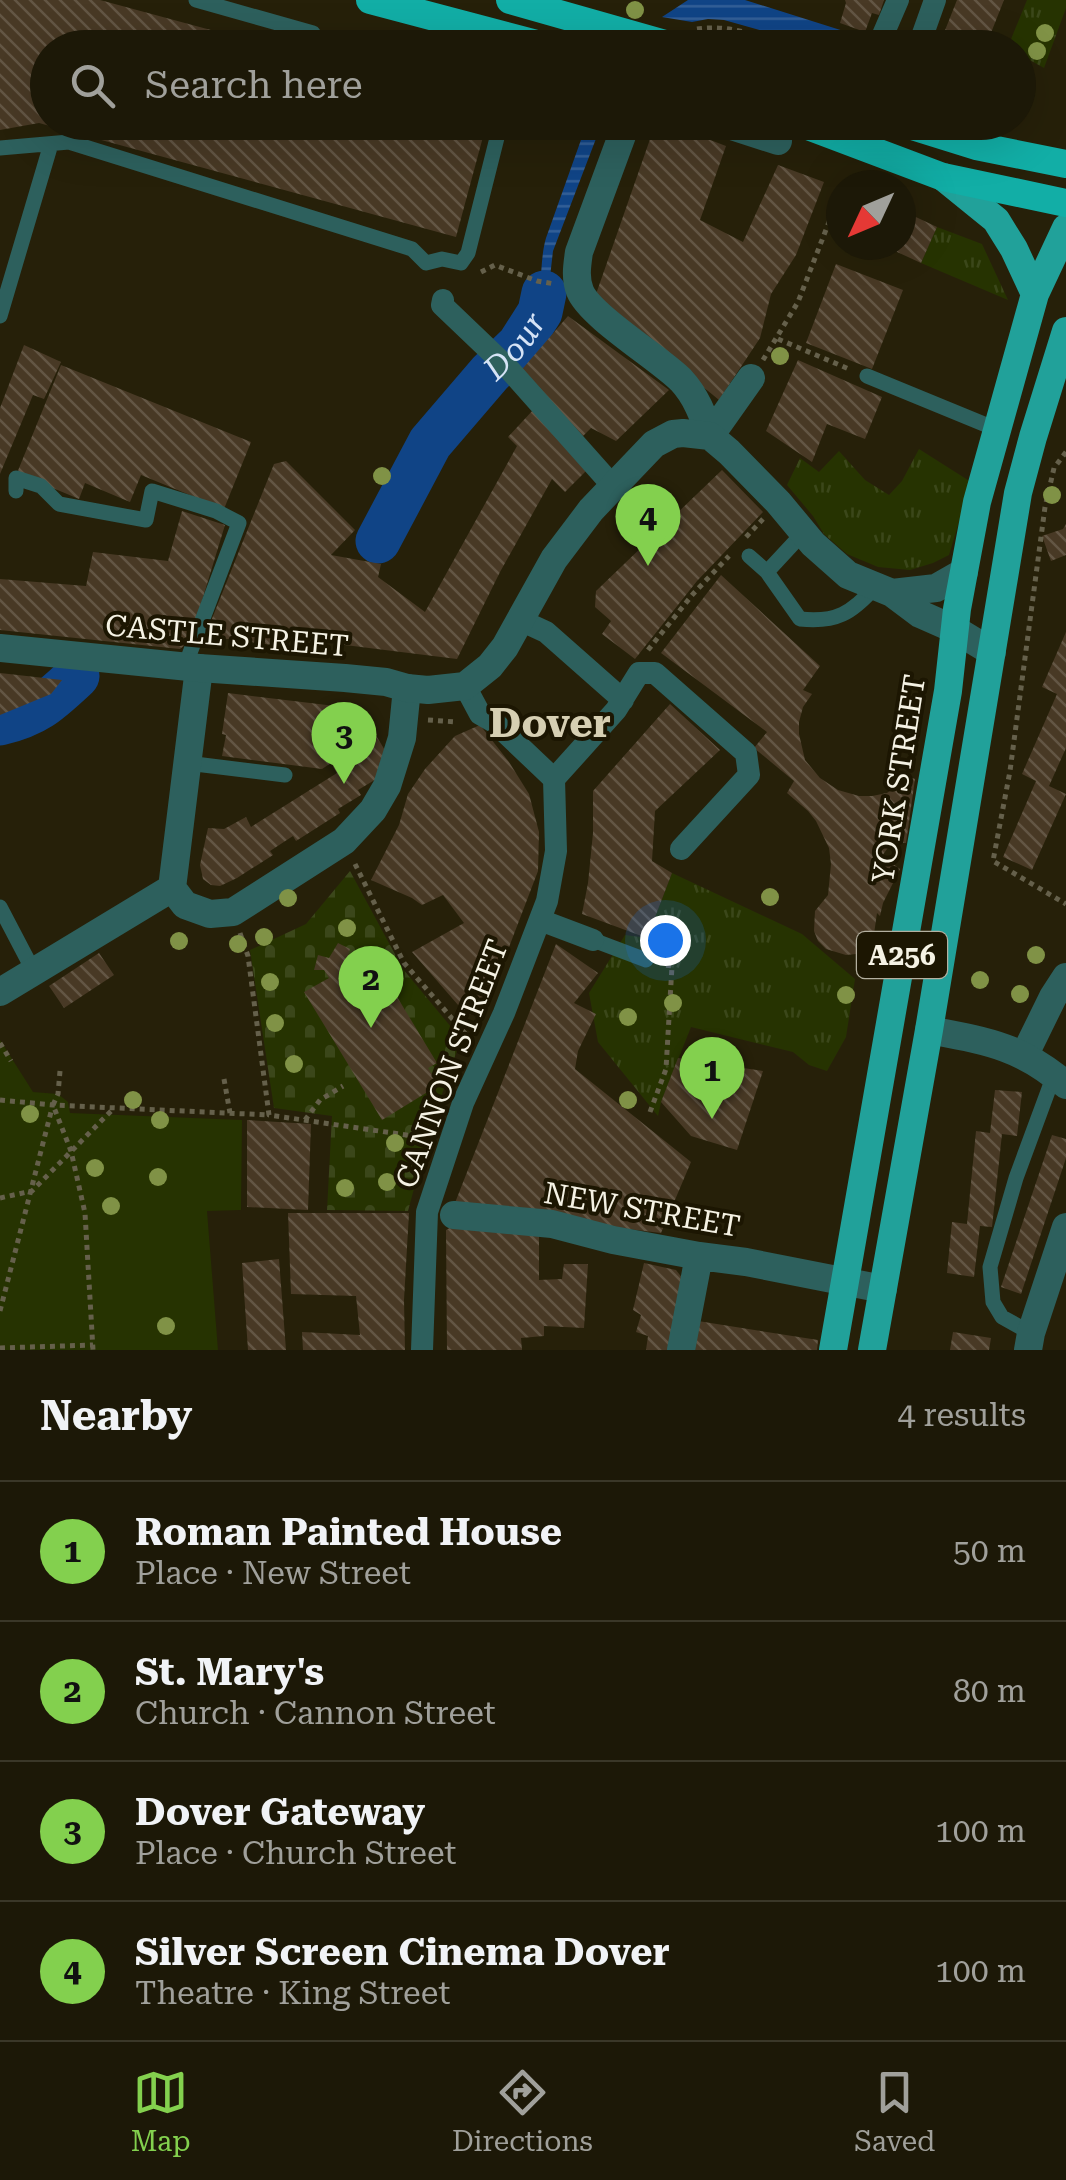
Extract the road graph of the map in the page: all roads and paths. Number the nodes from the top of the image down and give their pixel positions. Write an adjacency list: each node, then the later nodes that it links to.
1 (370, 0): 7 (highway)
2 (510, 0): 8 (highway)
3 (898, 0): 11 (street)
4 (208, 2): 6 (lane)
5 (927, 2): 12 (street)
6 (303, 30)
7 (484, 30)
8 (622, 30)
9 (705, 30): 10 (path)
10 (734, 30)
11 (885, 30)
12 (922, 30)
13 (496, 140): 17 (lane)
14 (620, 140): 25 (street)
15 (816, 140): 20 (highway)
16 (957, 140): 19 (highway)
17 (51, 144): 18 (lane); 28 (lane)
18 (0, 148)
19 (1066, 164)
20 (944, 177): 21 (highway); 26 (main road)
21 (1066, 204)
22 (826, 228): 31 (path)
23 (1066, 228): 26 (main road, YORK STREET / A256)
24 (476, 275): 25 (path)
25 (569, 289): 34 (street)
26 (1036, 294): 33 (main road, YORK STREET / A256)
27 (443, 300): 36 (street)
28 (0, 316)
29 (1066, 331): 30 (main road, A256)
30 (1060, 366): 49 (main road, A256)
31 (867, 376): 33 (lane)
32 (751, 378): 34 (street)
33 (996, 429): 43 (main road, YORK STREET / A256)
34 (710, 436): 36 (street); 39 (street)
35 (1066, 452): 62 (path)
36 (612, 485): 45 (street)
37 (16, 492): 50 (lane)
38 (769, 512): 40 (path)
39 (804, 532): 42 (lane); 44 (street)
40 (746, 548): 42 (lane)
41 (731, 553): 48 (path)
42 (767, 572): 44 (lane)
43 (964, 572): 44 (street); 46 (main road, YORK STREET / A256)
44 (883, 590): 46 (street)
45 (520, 620): 51 (street); 53 (street)
46 (954, 629): 49 (street); 94 (main road, YORK STREET / A256)
47 (0, 648): 50 (street, CASTLE STREET)
48 (647, 650)
49 (992, 652): 71 (main road, A256)
50 (192, 667): 52 (street, CASTLE STREET); 56 (street)
51 (457, 687): 52 (street, CASTLE STREET); 58 (street)
52 (406, 688): 54 (street)
53 (623, 700): 58 (street); 60 (street)
54 (405, 718): 55 (path); 59 (street)
55 (467, 723)
56 (187, 763): 57 (lane); 61 (street)
57 (285, 775)
58 (554, 779): 65 (street, CANNON STREET)
59 (344, 841): 64 (street); 74 (path)
60 (681, 849)
61 (172, 888): 64 (street); 68 (street)
62 (1066, 904)
63 (0, 907): 68 (lane)
64 (233, 912): 85 (path)
65 (540, 920): 66 (street); 74 (street, CANNON STREET)
66 (592, 940): 67 (lane)
67 (646, 960): 83 (path)
68 (34, 972): 70 (street)
69 (1066, 977): 73 (street)
70 (0, 992)
71 (929, 1030): 73 (street); 95 (main road, A256)
72 (0, 1042): 75 (path)
73 (1025, 1054): 78 (street)
74 (484, 1055): 87 (street, CANNON STREET)
75 (11, 1061)
76 (60, 1072): 81 (path)
77 (224, 1079): 84 (path)
78 (1060, 1080): 97 (lane)
79 (343, 1086): 86 (path)
80 (0, 1100): 81 (path)
81 (53, 1105): 82 (path); 88 (path); 89 (path)
82 (114, 1108): 84 (path); 88 (path)
83 (650, 1112)
84 (230, 1114): 85 (path)
85 (269, 1115): 86 (path)
86 (305, 1120): 87 (path)
87 (450, 1141): 91 (street, CANNON STREET)
88 (71, 1152): 89 (path); 98 (path)
89 (32, 1191): 90 (path); 96 (path)
90 (0, 1198)
91 (441, 1214): 93 (street, NEW STREET); 100 (street, CANNON STREET)
92 (1066, 1227): 97 (street)
93 (699, 1256): 94 (street, NEW STREET); 101 (street)
94 (844, 1280): 95 (street, NEW STREET); 102 (main road, YORK STREET / A256)
95 (883, 1289): 103 (main road, A256)
96 (0, 1311)
97 (1030, 1342)
98 (93, 1347): 99 (path)
99 (0, 1348)
100 (422, 1350)
101 (681, 1350)
102 (833, 1350)
103 (872, 1350)

